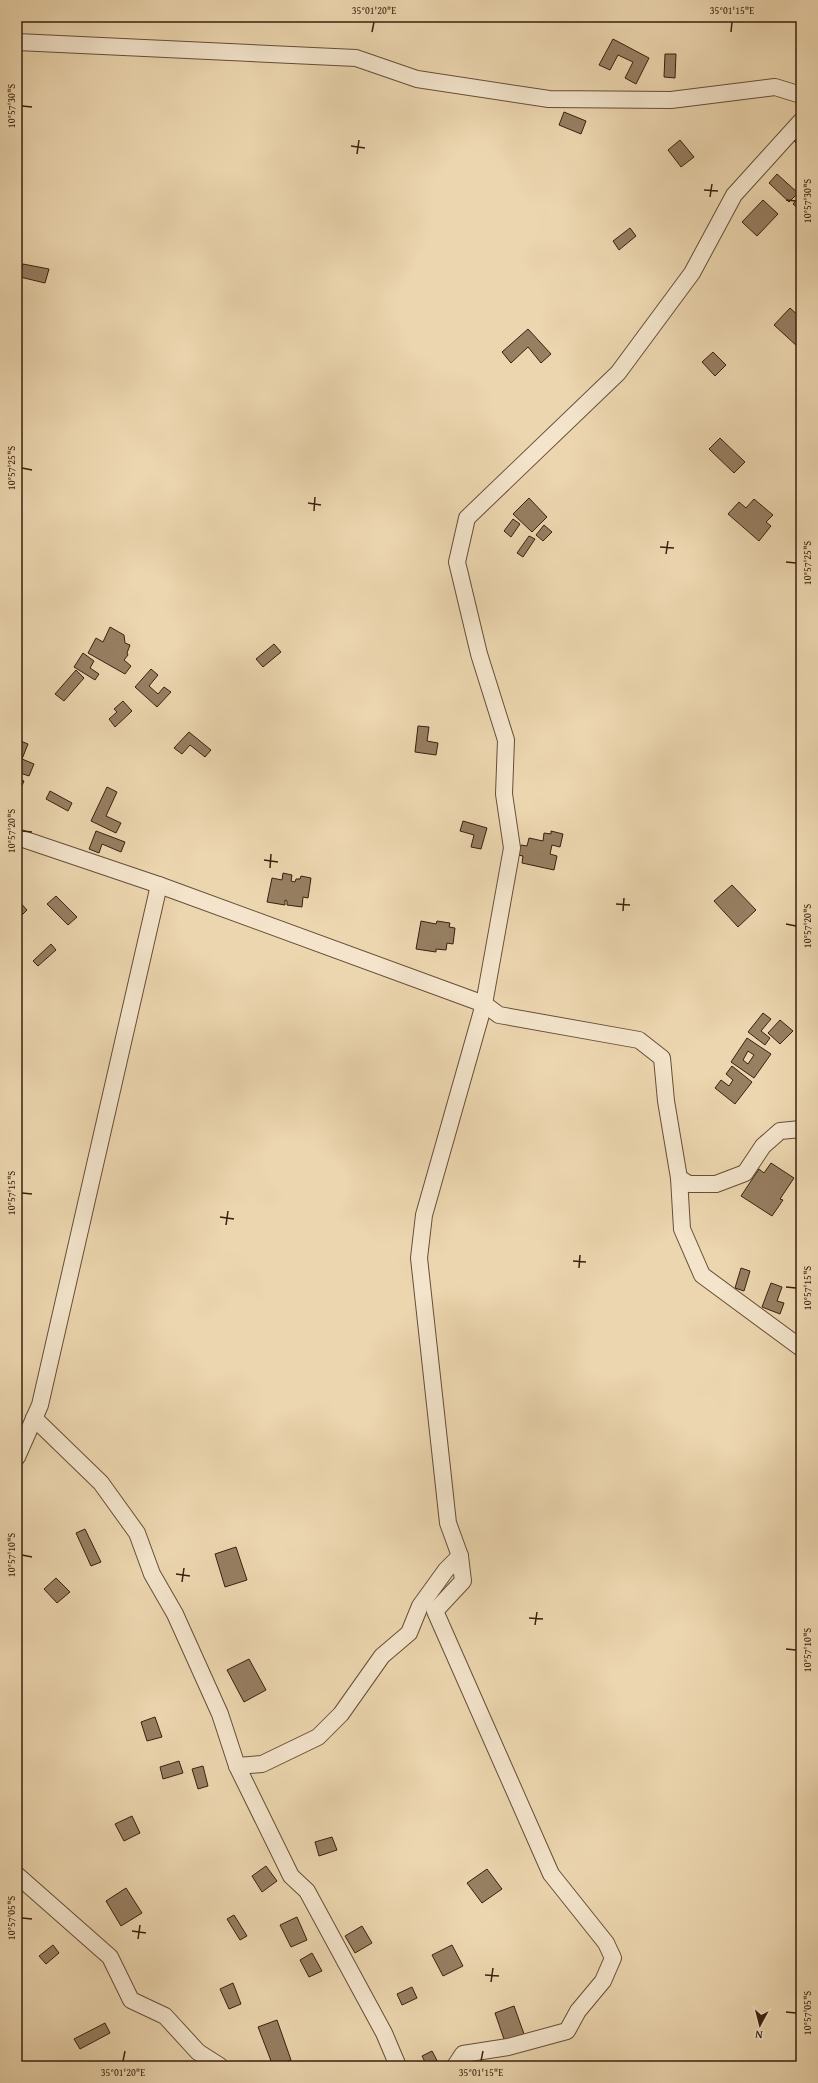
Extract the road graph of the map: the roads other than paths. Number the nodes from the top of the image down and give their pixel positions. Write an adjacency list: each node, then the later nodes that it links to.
1 (17, 42): 2 (street)
2 (801, 95)
3 (801, 121): 6 (street)
4 (17, 837): 5 (street)
5 (159, 886): 6 (street); 10 (street)
6 (484, 1004): 8 (street); 12 (street)
7 (801, 1129): 8 (street)
8 (679, 1178): 9 (street)
9 (801, 1348)
10 (34, 1418): 11 (street); 13 (street)
11 (17, 1457)
12 (460, 1556): 13 (street); 17 (street)
13 (237, 1766): 16 (street)
14 (17, 1875): 15 (street)
15 (220, 2066)
16 (398, 2066)
17 (455, 2066)

